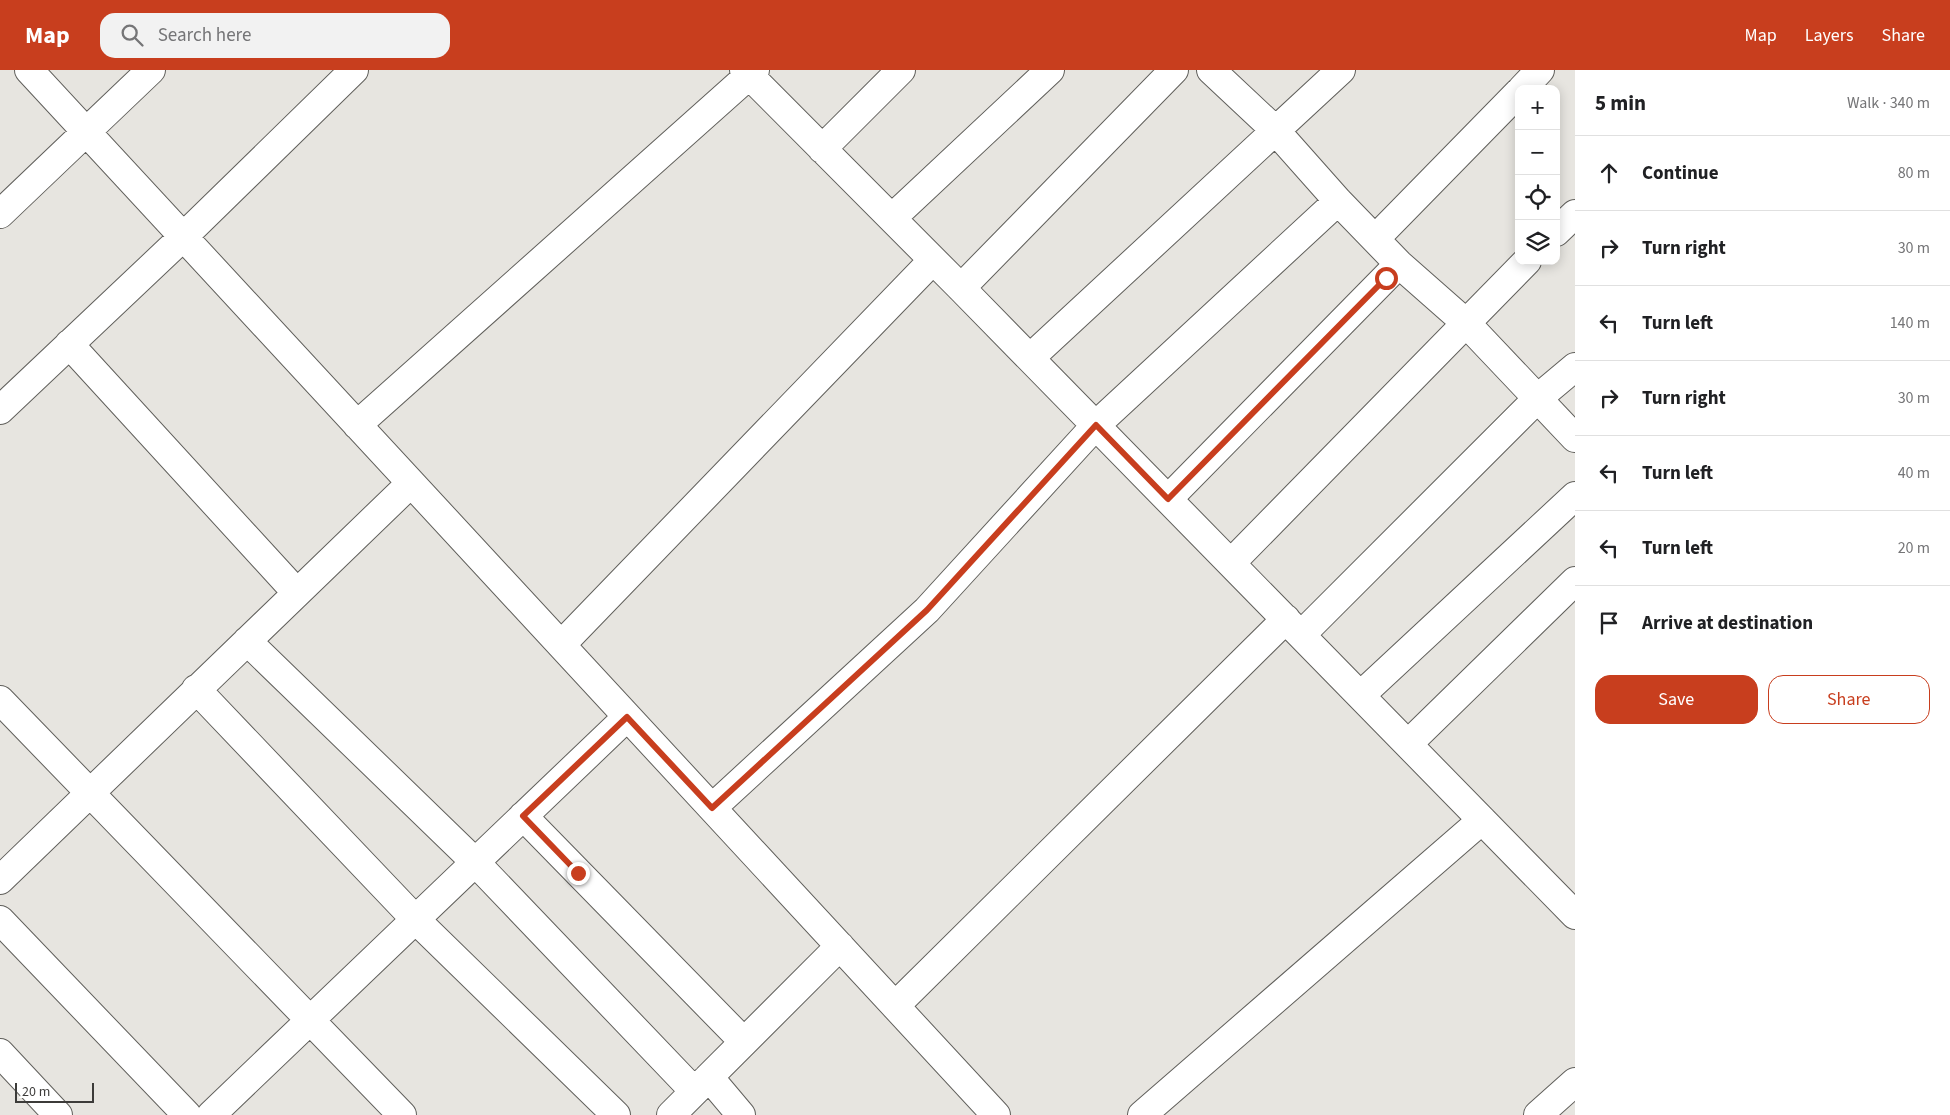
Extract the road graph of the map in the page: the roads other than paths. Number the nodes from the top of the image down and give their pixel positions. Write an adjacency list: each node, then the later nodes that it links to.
1 (29, 70): 14 (street)
2 (151, 70): 14 (street)
3 (354, 70): 21 (street)
4 (901, 70): 15 (street)
5 (1050, 70): 19 (street)
6 (1174, 70): 26 (street)
7 (1211, 70): 13 (street)
8 (1341, 70): 13 (street)
9 (1540, 70): 11 (street)
10 (750, 72): 15 (street); 33 (street)
11 (1526, 85)
12 (1515, 96): 22 (street)
13 (1275, 130): 16 (street); 29 (street)
14 (86, 132): 17 (street); 21 (street)
15 (822, 149): 19 (street)
16 (1338, 201): 22 (street); 34 (street)
17 (0, 214)
18 (1575, 214): 20 (street)
19 (892, 218): 23 (street)
20 (1560, 228)
21 (183, 237): 28 (street); 33 (street)
22 (1375, 239): 24 (street)
23 (933, 260): 26 (street); 44 (street)
24 (1400, 264): 27 (street); 38 (street)
25 (1523, 265): 27 (street)
26 (961, 288): 29 (street)
27 (1466, 323): 31 (street); 39 (street)
28 (70, 344): 32 (street); 41 (street)
29 (1030, 358): 34 (street)
30 (1575, 367): 31 (street)
31 (1538, 398): 35 (street); 42 (street)
32 (0, 410)
33 (357, 425): 36 (street)
34 (1096, 425): 38 (street); 51 (street)
35 (1575, 438)
36 (411, 483): 41 (street); 44 (street)
37 (1575, 496): 46 (street)
38 (1168, 499): 39 (street)
39 (1231, 563): 42 (street)
40 (1575, 581): 49 (street)
41 (297, 593): 43 (street)
42 (1294, 627): 46 (street); 60 (street)
43 (247, 641): 45 (street); 54 (street)
44 (561, 645): 48 (street)
45 (196, 689): 50 (street); 57 (street)
46 (1360, 696): 49 (street)
47 (0, 700): 50 (street)
48 (627, 717): 51 (street); 52 (street)
49 (1408, 744): 53 (street)
50 (89, 792): 55 (street); 61 (street)
51 (712, 808): 59 (street)
52 (523, 816): 54 (street); 62 (street)
53 (1482, 820): 56 (street); 74 (street)
54 (475, 862): 57 (street); 65 (street)
55 (0, 880)
56 (1575, 915)
57 (415, 919): 61 (street); 70 (street)
58 (0, 920): 67 (street)
59 (840, 946): 60 (street); 62 (street)
60 (895, 1006): 73 (street)
61 (310, 1019): 68 (street); 69 (street)
62 (744, 1042): 65 (street)
63 (0, 1053): 66 (street)
64 (1575, 1082): 75 (street)
65 (702, 1084): 71 (street); 72 (street)
66 (58, 1115)
67 (187, 1115)
68 (211, 1115)
69 (402, 1115)
70 (616, 1115)
71 (671, 1115)
72 (741, 1115)
73 (996, 1115)
74 (1142, 1115)
75 (1538, 1115)

